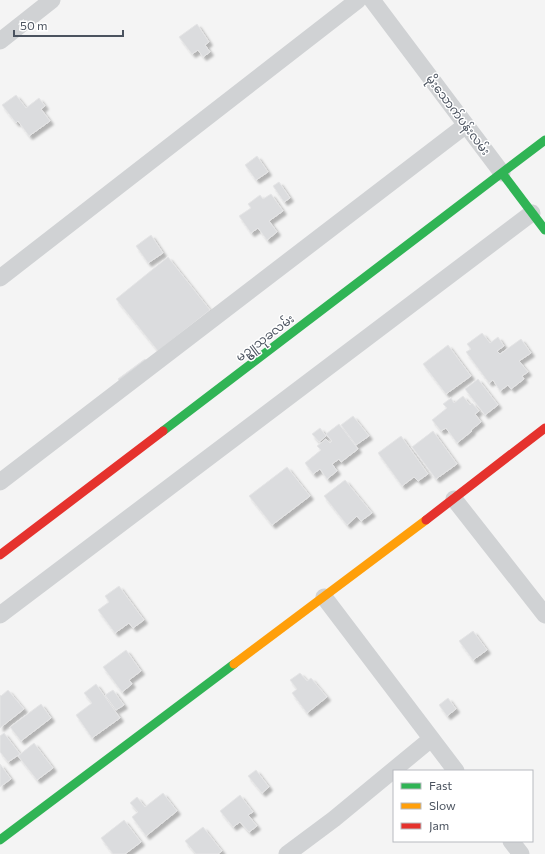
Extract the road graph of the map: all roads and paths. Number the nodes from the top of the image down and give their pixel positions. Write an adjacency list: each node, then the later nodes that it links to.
1 (52, 0): 4 (street)
2 (358, 0): 10 (street)
3 (372, 0): 5 (street, မိုးသောက်ပန်းလမ်း)
4 (0, 41)
5 (466, 125): 7 (street, မိုးသောက်ပန်းလမ်း); 12 (street)
6 (545, 140): 7 (street, မဥ္ဇူသုခလမ်း)
7 (502, 173): 8 (street, မိုးသောက်ပန်းလမ်း); 14 (street, မဥ္ဇူသုခလမ်း)
8 (532, 213): 9 (street, မိုးသောက်ပန်းလမ်း); 16 (street)
9 (545, 230)
10 (0, 278)
11 (545, 428): 13 (street)
12 (0, 482)
13 (454, 499): 15 (street); 17 (street)
14 (0, 555)
15 (324, 597): 18 (street); 22 (street)
16 (0, 615)
17 (545, 615)
18 (431, 739): 19 (street); 21 (street)
19 (393, 770)
20 (393, 770): 24 (street)
21 (455, 770)
22 (0, 840)
23 (512, 842): 25 (street)
24 (287, 854)
25 (521, 854)

